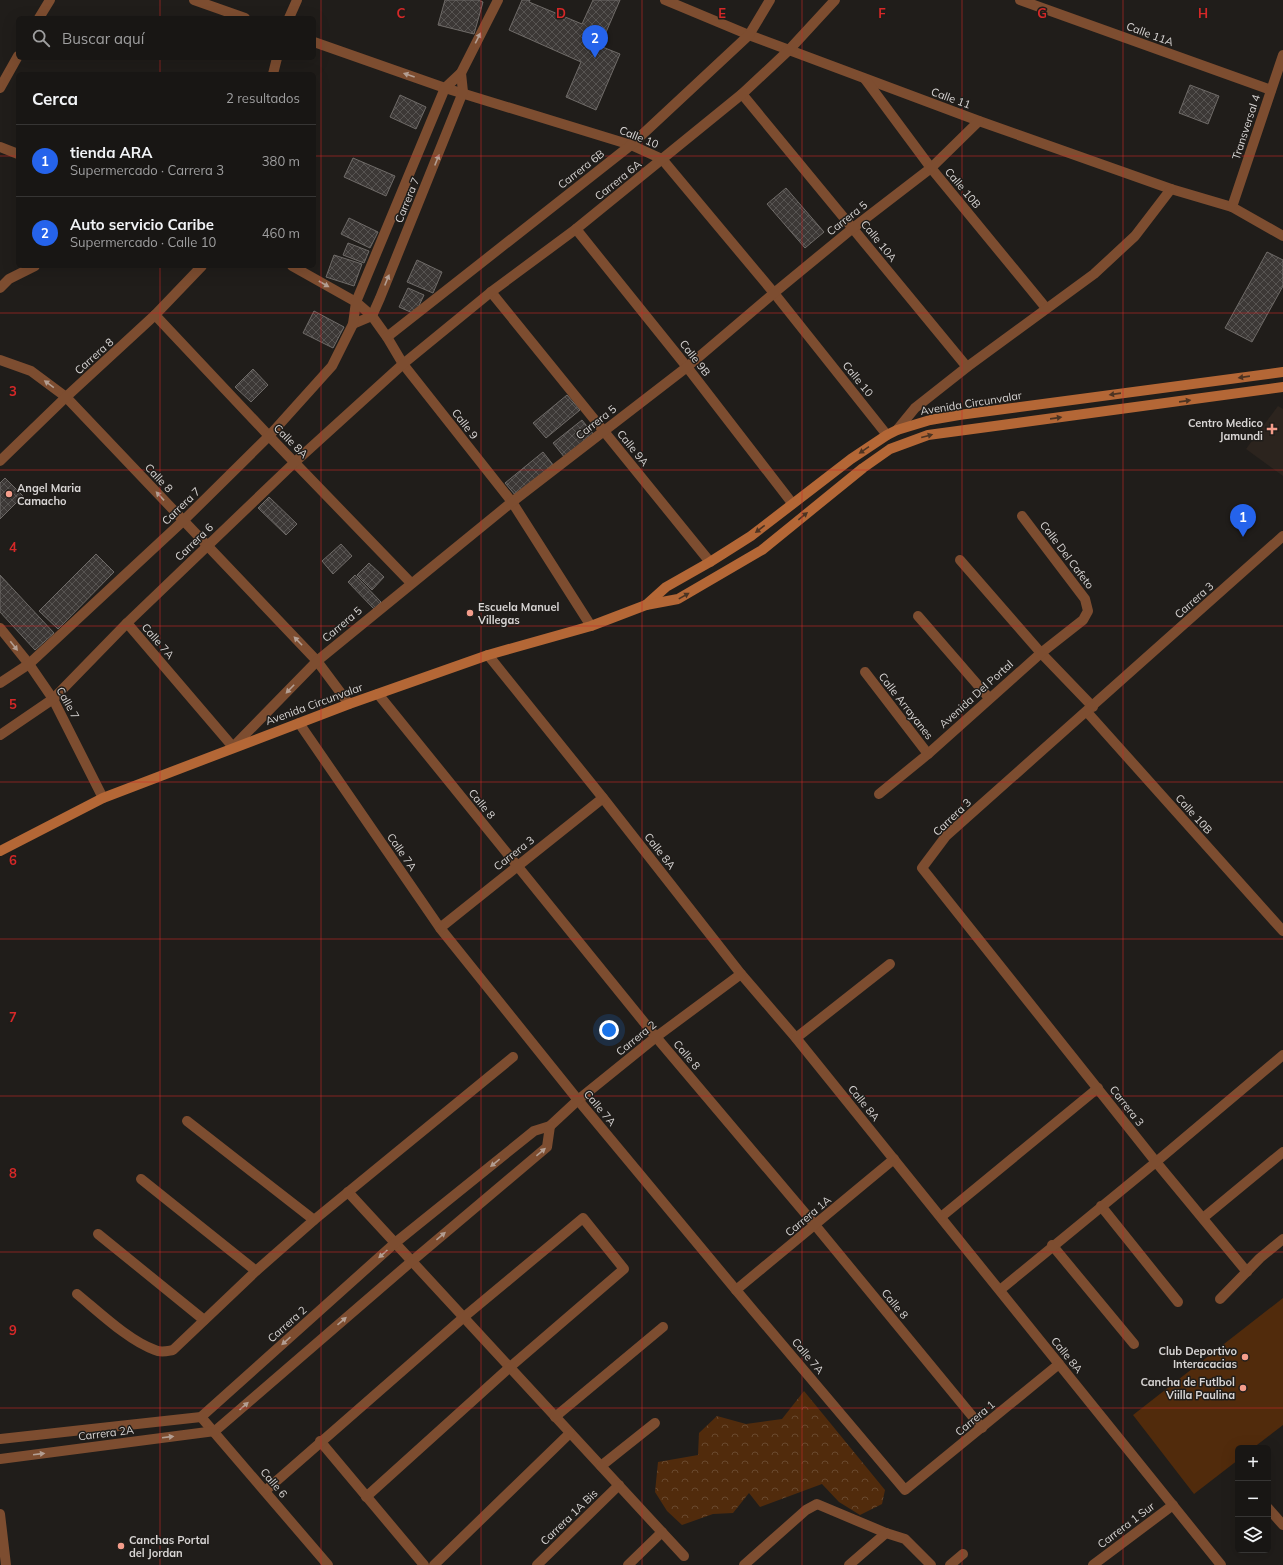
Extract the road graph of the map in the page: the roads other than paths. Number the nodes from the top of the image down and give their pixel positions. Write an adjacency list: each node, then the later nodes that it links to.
1 (50, 0): 9 (street)
2 (194, 0): 10 (street)
3 (297, 0): 11 (street)
4 (498, 0): 19 (street, Carrera 7, one-way to 4)
5 (665, 0): 12 (street, Calle 11)
6 (770, 0): 12 (street, Carrera 6B)
7 (835, 0): 14 (street, Carrera 6A)
8 (1020, 0): 23 (street, Calle 11A)
9 (40, 16)
10 (239, 16)
11 (291, 16)
12 (749, 35): 14 (street, Calle 11); 27 (street, Carrera 6B)
13 (316, 43): 22 (street, Calle 10, one-way to 13)
14 (789, 50): 20 (street, Calle 11); 25 (street, Carrera 6A)
15 (1283, 55): 23 (street, Transversal 4)
16 (16, 60): 21 (street)
17 (276, 60): 18 (street)
18 (274, 72)
19 (461, 73): 22 (street, Carrera 7); 24 (street, Carrera 7)
20 (865, 79): 26 (street, Calle 11); 31 (street, Calle 10B)
21 (0, 88)
22 (445, 88): 24 (street, Calle 10); 43 (street, Carrera 7)
23 (1271, 90): 33 (street, Transversal 4)
24 (463, 92): 27 (street, Calle 10); 46 (street, Carrera 7, one-way to 24)
25 (742, 94): 30 (street, Carrera 6A); 34 (street, Calle 10A)
26 (979, 121): 31 (street, Carrera 5); 32 (street, Calle 11)
27 (630, 145): 30 (street, Calle 10); 48 (street, Carrera 6B)
28 (0, 147): 29 (street)
29 (16, 153)
30 (662, 159): 35 (street, Carrera 6A); 42 (street, Calle 10)
31 (931, 168): 34 (street, Carrera 5); 44 (street, Calle 10B)
32 (1171, 189): 33 (street, Calle 11); 44 (street)
33 (1232, 207): 36 (street, Calle 11)
34 (853, 228): 42 (street, Carrera 5); 52 (street, Calle 10A)
35 (576, 229): 41 (street, Carrera 6A); 51 (street, Calle 9B)
36 (1283, 236)
37 (31, 268): 40 (street)
38 (200, 268): 45 (street, Carrera 8)
39 (296, 268): 43 (street, Calle 9, one-way to 43)
40 (0, 288)
41 (491, 292): 50 (street, Carrera 6A); 57 (street, Calle 9A)
42 (774, 293): 51 (street, Carrera 5); 58 (street, Calle 10)
43 (356, 302): 46 (street, Calle 9); 47 (street, Carrera 7)
44 (1046, 308): 52 (street)
45 (155, 315): 55 (street, Carrera 8); 59 (street, Calle 8A)
46 (372, 316): 47 (street); 48 (street, Calle 9)
47 (353, 324): 59 (street, Carrera 7)
48 (387, 337): 50 (street, Calle 9)
49 (0, 360): 55 (street, Calle 8, one-way to 49)
50 (403, 364): 61 (street, Carrera 6); 62 (street, Calle 9)
51 (687, 367): 57 (street, Carrera 5); 63 (street, Calle 9B)
52 (967, 367): 56 (street)
53 (1283, 372): 56 (main road, Avenida Circunvalar, one-way to 56)
54 (1283, 387): 71 (main road, Avenida Circunvalar, one-way to 54)
55 (66, 397): 60 (street, Carrera 8); 65 (street, Calle 8, one-way to 55)
56 (897, 430): 58 (main road, Avenida Circunvalar)
57 (604, 432): 62 (street, Carrera 5); 69 (street, Calle 9A)
58 (887, 435): 63 (main road, Avenida Circunvalar, one-way to 63)
59 (269, 436): 61 (street, Calle 8A); 65 (street, Carrera 7)
60 (0, 461)
61 (295, 462): 67 (street, Carrera 6); 70 (street, Calle 8A)
62 (512, 502): 70 (street, Carrera 5); 75 (street, Calle 9)
63 (792, 504): 69 (main road, Avenida Circunvalar, one-way to 69)
64 (1022, 516): 72 (street, Calle Del Cafeto)
65 (183, 521): 67 (street, Calle 8); 80 (street, Carrera 7)
66 (1283, 536): 87 (street, Carrera 3)
67 (207, 546): 74 (street, Carrera 6); 79 (street, Calle 8, one-way to 67)
68 (960, 560): 77 (street, Calle 10B)
69 (710, 562): 71 (main road, Avenida Circunvalar)
70 (411, 582): 79 (street, Carrera 5)
71 (646, 605): 75 (main road, Avenida Circunvalar)
72 (1088, 611): 77 (street, Avenida Del Portal)
73 (918, 616): 84 (street)
74 (127, 623): 85 (street, Carrera 6); 90 (street, Calle 7A)
75 (591, 626): 78 (main road, Avenida Circunvalar)
76 (0, 628): 80 (street, Calle 7, one-way to 80)
77 (1041, 653): 84 (street, Avenida Del Portal); 87 (street, Calle 10B)
78 (488, 655): 83 (main road, Avenida Circunvalar); 94 (street, Calle 8A)
79 (317, 661): 86 (street, Calle 8); 90 (street, Carrera 5, one-way to 90)
80 (29, 664): 82 (street, Carrera 7); 85 (street, Calle 7)
81 (865, 672): 91 (street, Calle Arrayanes)
82 (0, 683)
83 (378, 694): 86 (main road, Avenida Circunvalar); 96 (street, Calle 8)
84 (989, 698): 91 (street, Avenida Del Portal)
85 (53, 699): 89 (street, Carrera 6); 93 (street, Calle 7)
86 (349, 704): 88 (main road, Avenida Circunvalar)
87 (1090, 710): 98 (street, Calle 10B); 105 (street, Carrera 3)
88 (299, 723): 90 (main road, Avenida Circunvalar); 97 (street, Calle 7A)
89 (0, 735)
90 (233, 747): 93 (main road, Avenida Circunvalar)
91 (928, 754): 92 (street, Avenida Del Portal)
92 (879, 794)
93 (104, 798): 95 (main road, Avenida Circunvalar)
94 (603, 798): 96 (street, Carrera 3); 100 (street, Calle 8A)
95 (0, 851)
96 (516, 866): 97 (street, Carrera 3); 101 (street, Calle 8)
97 (440, 928): 106 (street, Calle 7A)
98 (1283, 932)
99 (890, 964): 102 (street)
100 (741, 974): 101 (street, Carrera 2); 102 (street, Calle 8A)
101 (656, 1037): 106 (street, Carrera 2); 118 (street, Calle 8)
102 (796, 1038): 110 (street, Calle 8A)
103 (1283, 1055): 111 (street)
104 (512, 1057): 113 (street)
105 (1098, 1088): 111 (street, Carrera 3); 115 (street)
106 (578, 1100): 108 (street, Carrera 2); 126 (street, Calle 7A)
107 (187, 1121): 117 (street)
108 (550, 1126): 121 (street, Carrera 2, one-way to 121); 123 (street, one-way to 108)
109 (1283, 1152): 116 (street)
110 (894, 1159): 115 (street, Calle 8A); 118 (street, Carrera 1A)
111 (1156, 1162): 114 (street); 116 (street, Carrera 3)
112 (141, 1180): 124 (street)
113 (348, 1192): 117 (street); 121 (street)
114 (1101, 1206): 122 (street); 130 (street)
115 (941, 1217): 127 (street, Calle 8A)
116 (1203, 1218): 125 (street, Carrera 3)
117 (314, 1220): 124 (street)
118 (815, 1225): 126 (street, Carrera 1A); 140 (street, Calle 8)
119 (98, 1234): 132 (street)
120 (1283, 1239): 125 (street)
121 (395, 1243): 123 (street); 137 (street, Carrera 2, one-way to 137)
122 (1052, 1245): 127 (street); 134 (street)
123 (412, 1261): 131 (street); 141 (street, one-way to 123)
124 (256, 1271): 132 (street)
125 (1246, 1272): 129 (street)
126 (736, 1290): 148 (street, Calle 7A)
127 (1000, 1290): 135 (street, Calle 8A)
128 (77, 1294): 132 (street)
129 (1220, 1299)
130 (1178, 1302)
131 (464, 1317): 136 (street); 136 (street); 144 (street)
132 (204, 1320)
133 (663, 1327): 138 (street)
134 (1134, 1344)
135 (1059, 1364): 140 (street, Carrera 1); 151 (street, Calle 8A)
136 (510, 1367): 138 (street); 150 (street)
137 (201, 1417): 141 (street, Calle 6); 143 (street)
138 (556, 1417): 142 (street)
139 (655, 1423): 146 (street)
140 (982, 1428): 148 (street, Carrera 1)
141 (215, 1431): 145 (street, Carrera 2A, one-way to 141); 149 (street, Calle 6)
142 (570, 1432): 146 (street); 162 (street)
143 (0, 1439)
144 (320, 1441): 149 (street); 150 (street)
145 (0, 1459)
146 (601, 1466): 147 (street)
147 (619, 1485): 155 (street); 163 (street, Carrera 1A Bis)
148 (905, 1490)
149 (265, 1491): 160 (street, Calle 6)
150 (366, 1497): 161 (street)
151 (1173, 1505): 169 (street, Carrera 1 Sur); 170 (street, Calle 8A)
152 (1271, 1511): 154 (street)
153 (0, 1514): 159 (street)
154 (1283, 1525)
155 (662, 1532): 158 (street); 164 (street)
156 (886, 1533): 165 (street); 166 (street); 167 (street)
157 (963, 1554): 168 (street)
158 (684, 1556)
159 (6, 1565)
160 (328, 1565)
161 (424, 1565)
162 (434, 1565)
163 (537, 1565)
164 (628, 1565)
165 (744, 1565)
166 (850, 1565)
167 (931, 1565)
168 (950, 1565)
169 (1093, 1565)
170 (1221, 1565)

